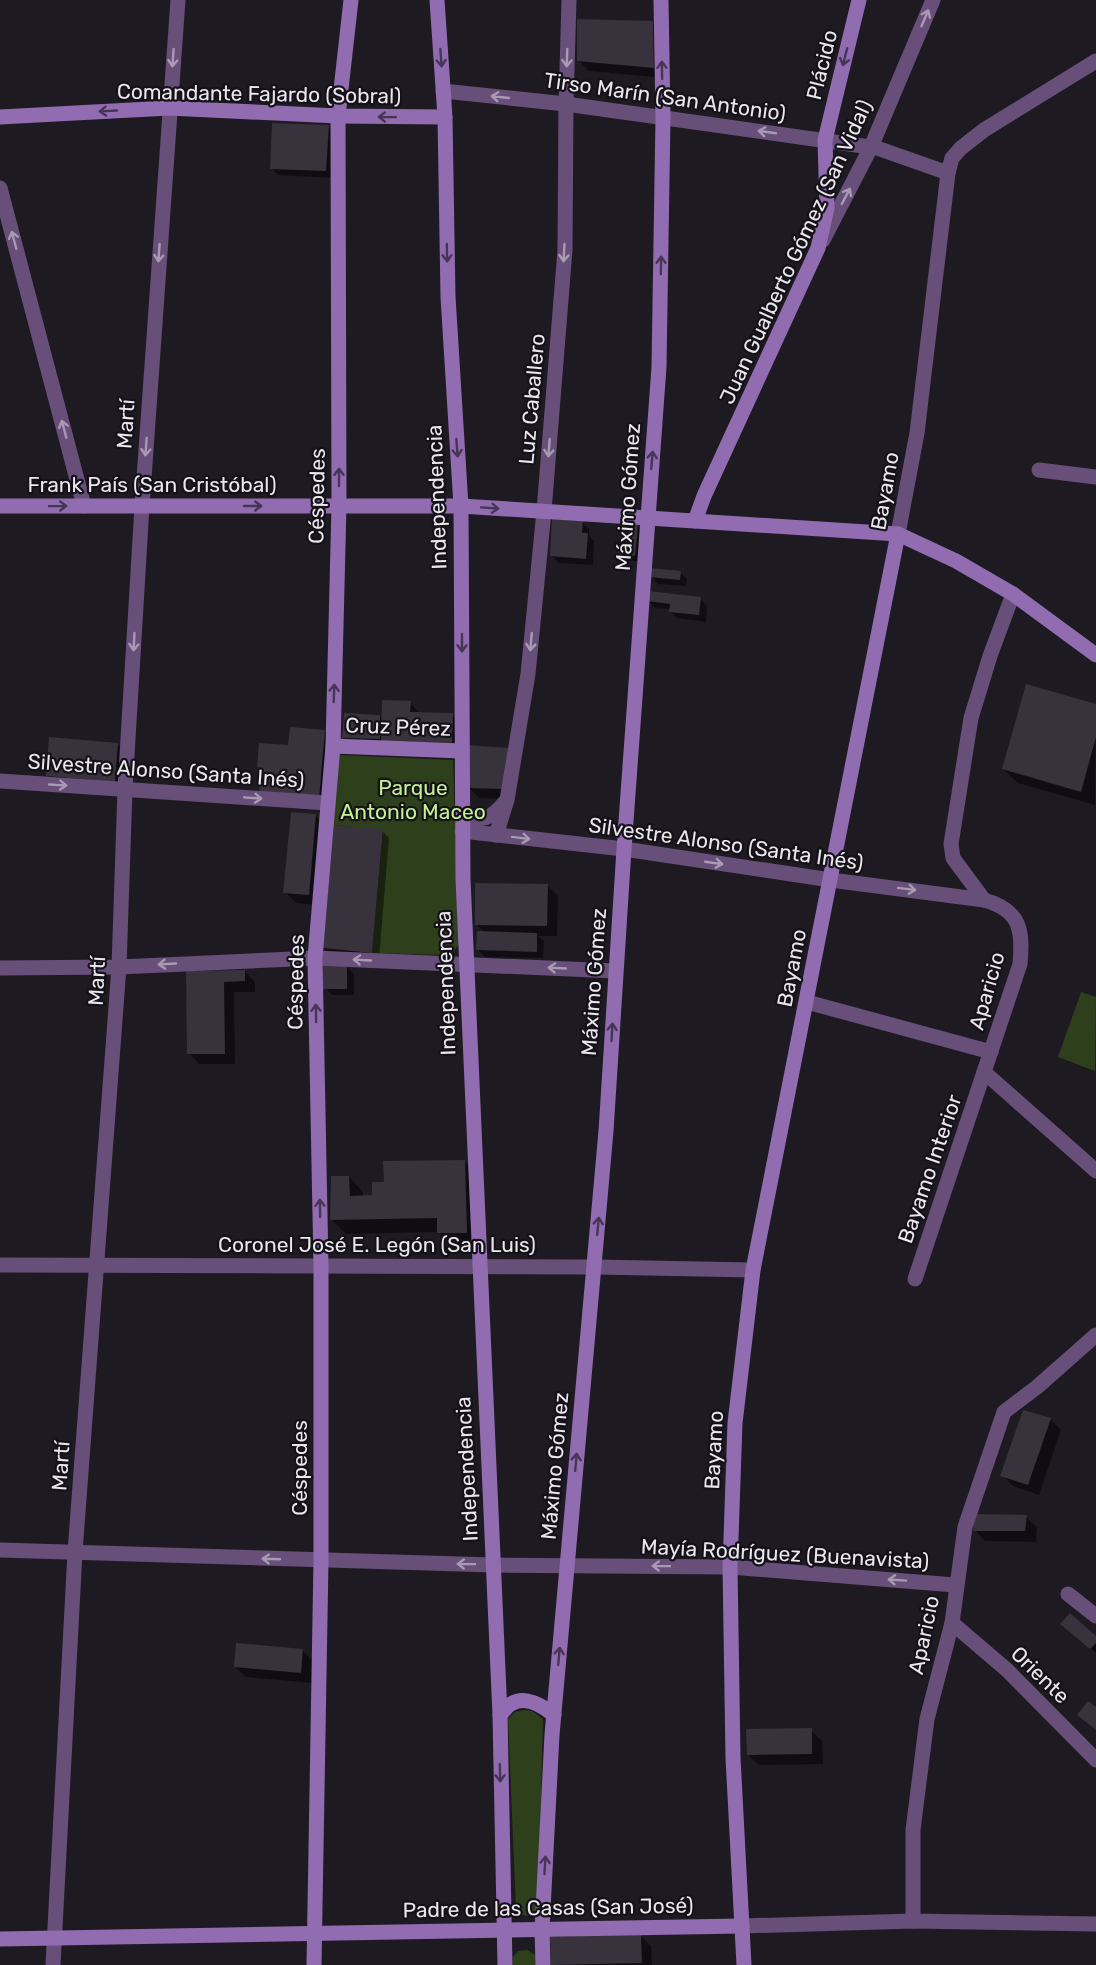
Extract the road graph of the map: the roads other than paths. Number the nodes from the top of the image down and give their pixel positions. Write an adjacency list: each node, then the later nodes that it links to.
1 (178, 0): 11 (street, Martí, one-way to 11)
2 (351, 0): 12 (street, Céspedes)
3 (437, 0): 9 (street, Independencia, one-way to 9)
4 (569, 0): 10 (street, Luz Caballero, one-way to 10)
5 (661, 0): 15 (street, Máximo Gómez, one-way to 5)
6 (859, 0): 16 (street, Plácido, one-way to 16)
7 (933, 0): 17 (street, Juan Gualberto Gómez (San Vidal), one-way to 7)
8 (1096, 61): 18 (street, Bayamo)
9 (443, 91): 10 (street, Tirso Marín (San Antonio), one-way to 9); 14 (street, Independencia)
10 (566, 104): 15 (street, Tirso Marín (San Antonio)); 28 (street, Luz Caballero, one-way to 28)
11 (169, 108): 12 (street, Comandante Fajardo (Sobral)); 13 (street, Comandante Fajardo (Sobral), one-way to 13); 25 (street, Martí, one-way to 25)
12 (338, 116): 14 (street, Comandante Fajardo (Sobral), one-way to 12); 26 (street, Céspedes, one-way to 12)
13 (0, 117)
14 (445, 117): 27 (street, Independencia, one-way to 27)
15 (663, 117): 16 (street, Tirso Marín (San Antonio), one-way to 15); 29 (street, Máximo Gómez, one-way to 15)
16 (825, 140): 17 (street, Tirso Marín (San Antonio)); 20 (street, Plácido)
17 (871, 147): 18 (street, Tirso Marín (San Antonio)); 20 (street, Juan Gualberto Gómez (San Vidal), one-way to 17)
18 (948, 173): 31 (street, Bayamo)
19 (0, 188): 24 (street, one-way to 19)
20 (818, 248): 30 (street, Juan Gualberto Gómez (San Vidal))
21 (1039, 470): 22 (street)
22 (1096, 477)
23 (0, 506): 24 (street, Frank País (San Cristóbal), one-way to 24)
24 (84, 506): 25 (street, Frank País (San Cristóbal))
25 (142, 506): 26 (street, Frank País (San Cristóbal), one-way to 26); 37 (street, Martí, one-way to 37)
26 (339, 506): 27 (street, Frank País (San Cristóbal)); 34 (street, Céspedes, one-way to 26)
27 (461, 506): 28 (street, Frank País (San Cristóbal), one-way to 28); 35 (street, Independencia, one-way to 35)
28 (544, 511): 29 (street, Frank País (San Cristóbal)); 38 (street, Luz Caballero, one-way to 38)
29 (647, 518): 30 (street, Frank País (San Cristóbal)); 42 (street, Máximo Gómez)
30 (695, 521): 31 (street, Frank País (San Cristóbal))
31 (898, 534): 32 (street, Frank País (San Cristóbal)); 43 (street, Bayamo)
32 (1013, 594): 33 (street, Frank País (San Cristóbal)); 44 (street, Aparicio)
33 (1095, 652)
34 (333, 746): 35 (street, Cruz Pérez); 39 (street, Céspedes)
35 (462, 750): 40 (street, Independencia)
36 (0, 781): 37 (street, Silvestre Alonso (Santa Inés), one-way to 37)
37 (125, 789): 39 (street, Silvestre Alonso (Santa Inés), one-way to 39); 47 (street, Martí)
38 (507, 800): 40 (street); 41 (street, Luz Caballero)
39 (328, 803): 45 (street, Céspedes)
40 (463, 825): 41 (street, Silvestre Alonso (Santa Inés)); 46 (street, Independencia)
41 (496, 835): 42 (street, Silvestre Alonso (Santa Inés), one-way to 42)
42 (624, 849): 43 (street, Silvestre Alonso (Santa Inés), one-way to 43); 49 (street, Máximo Gómez)
43 (831, 880): 44 (street, Silvestre Alonso (Santa Inés), one-way to 44); 50 (street, Bayamo)
44 (984, 900): 51 (street, Aparicio)
45 (315, 958): 46 (street, one-way to 45); 47 (street, one-way to 47); 56 (street, Céspedes, one-way to 45)
46 (466, 963): 49 (street, one-way to 46); 57 (street, Independencia)
47 (119, 967): 48 (street); 55 (street, Martí)
48 (0, 968)
49 (615, 971): 58 (street, Máximo Gómez, one-way to 49)
50 (807, 1002): 51 (street); 59 (street, Bayamo)
51 (991, 1052): 52 (street, Aparicio)
52 (984, 1072): 53 (street); 60 (street, Bayamo Interior)
53 (1096, 1171)
54 (0, 1265): 55 (street, Coronel José E. Legón (San Luis))
55 (98, 1266): 56 (street, Coronel José E. Legón (San Luis)); 63 (street, Martí)
56 (321, 1266): 57 (street, Coronel José E. Legón (San Luis)); 64 (street, Céspedes)
57 (479, 1267): 58 (street, Coronel José E. Legón (San Luis)); 65 (street, Independencia)
58 (594, 1267): 59 (street, Coronel José E. Legón (San Luis)); 66 (street, Máximo Gómez, one-way to 58)
59 (753, 1270): 67 (street, Bayamo)
60 (915, 1279)
61 (1096, 1335): 68 (street, Aparicio)
62 (0, 1550): 63 (street, Mayía Rodríguez (Buenavista))
63 (75, 1552): 64 (street, Mayía Rodríguez (Buenavista), one-way to 63); 81 (street, Martí)
64 (321, 1560): 65 (street, Mayía Rodríguez (Buenavista), one-way to 64); 80 (street, Céspedes)
65 (492, 1565): 66 (street, Mayía Rodríguez (Buenavista)); 73 (street, Independencia)
66 (567, 1565): 67 (street, Mayía Rodríguez (Buenavista), one-way to 66); 72 (street, Máximo Gómez, one-way to 66)
67 (730, 1567): 68 (street, Mayía Rodríguez (Buenavista), one-way to 67); 77 (street, Bayamo)
68 (956, 1585): 71 (street, Aparicio)
69 (1068, 1594): 70 (street)
70 (1096, 1616)
71 (952, 1623): 74 (street, Oriente); 75 (street, Aparicio)
72 (554, 1714): 73 (street); 78 (street, Máximo Gómez, one-way to 72)
73 (500, 1715): 79 (street, Independencia, one-way to 79)
74 (1096, 1760)
75 (913, 1921): 76 (street, Padre de las Casas (San José)); 77 (street, Padre de las Casas (San José))
76 (1096, 1924)
77 (742, 1926): 78 (street, Padre de las Casas (San José)); 87 (street, Bayamo)
78 (542, 1929): 79 (street, Padre de las Casas (San José)); 86 (street, Máximo Gómez)
79 (504, 1931): 80 (street, Padre de las Casas (San José)); 85 (street, Independencia)
80 (315, 1932): 81 (street, Padre de las Casas (San José)); 84 (street, Céspedes)
81 (55, 1937): 82 (street, Padre de las Casas (San José)); 83 (street, Martí)
82 (0, 1938)
83 (53, 1965)
84 (314, 1965)
85 (505, 1965)
86 (543, 1965)
87 (744, 1965)

